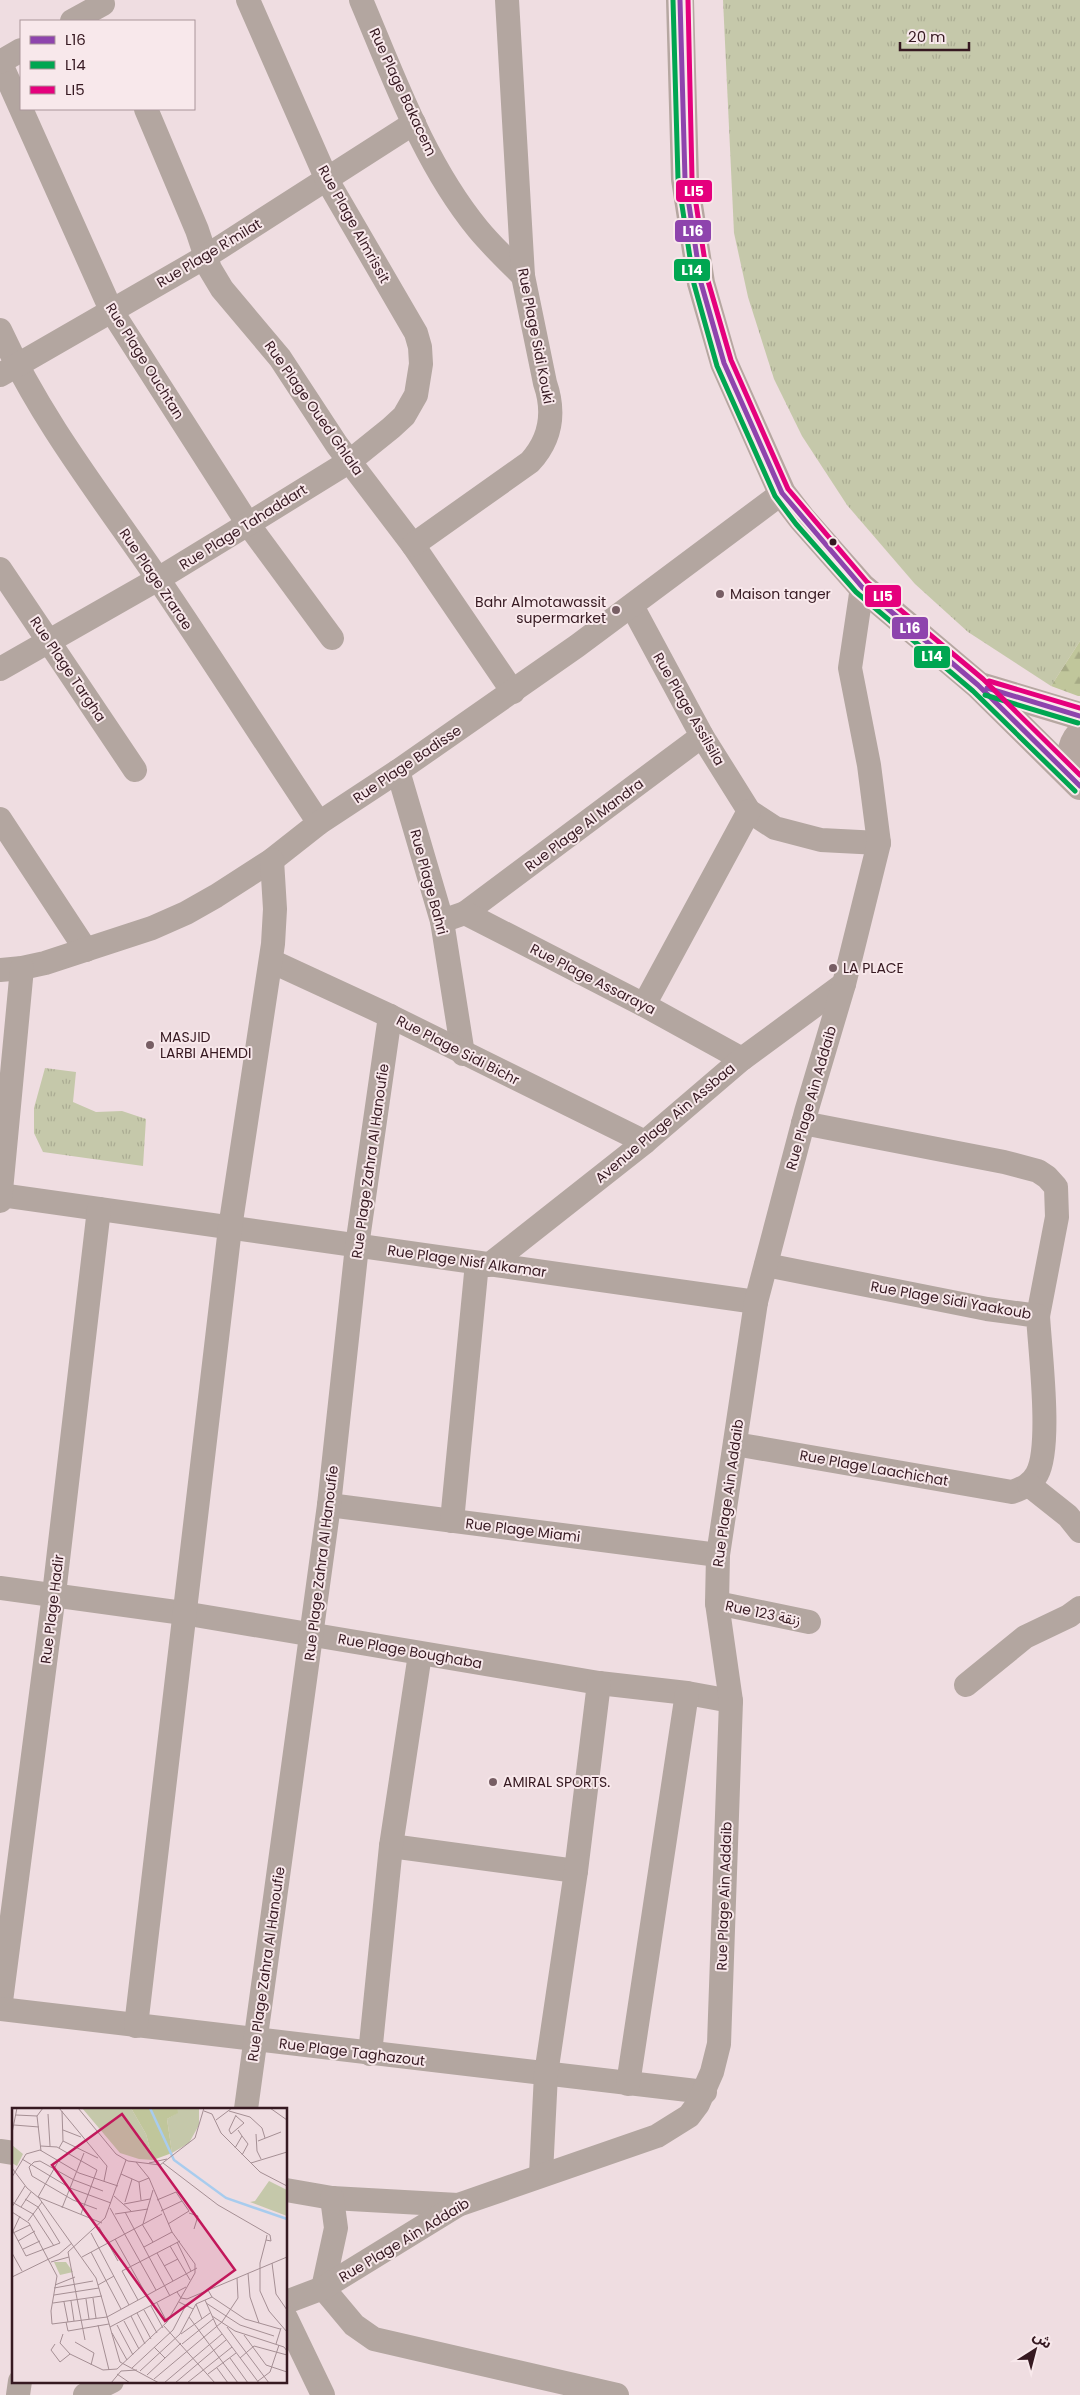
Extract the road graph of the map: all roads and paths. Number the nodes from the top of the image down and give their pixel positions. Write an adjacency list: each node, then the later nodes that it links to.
1 (248, 0): 13 (street, Rue Plage Almrissit)
2 (361, 0): 12 (street, Rue Plage Bakacem)
3 (507, 0): 15 (street, Rue Plage Sidi Kouki)
4 (680, 0): 21 (main road)
5 (105, 8): 6 (street)
6 (75, 20)
7 (20, 51): 8 (street)
8 (0, 62): 9 (street, Rue Plage Ouchtan)
9 (20, 107)
10 (21, 110): 16 (street, Rue Plage Ouchtan)
11 (146, 110): 14 (street, Rue Plage Oued Ghlala)
12 (414, 123): 13 (street, Rue Plage R'milat); 15 (street, Rue Plage Bakacem)
13 (326, 180): 14 (street, Rue Plage R'milat); 18 (street, Rue Plage Almrissit)
14 (205, 257): 16 (street, Rue Plage R'milat); 20 (street, Rue Plage Oued Ghlala)
15 (523, 276): 23 (street, Rue Plage Sidi Kouki)
16 (111, 310): 19 (street, Rue Plage R'milat); 22 (street, Rue Plage Ouchtan)
17 (0, 330): 19 (street, Rue Plage Zrarae)
18 (421, 364): 20 (street, Rue Plage Tahaddart)
19 (8, 371): 25 (street, Rue Plage Zrarae)
20 (350, 461): 22 (street, Rue Plage Tahaddart); 23 (street, Rue Plage Oued Ghlala)
21 (782, 493): 26 (main road); 27 (street, Rue Plage Badisse)
22 (248, 524): 25 (street, Rue Plage Tahaddart); 28 (street, Rue Plage Ouchtan)
23 (412, 545): 32 (street, Rue Plage Oued Ghlala)
24 (0, 569): 29 (street, Rue Plage Targha)
25 (158, 579): 29 (street, Rue Plage Tahaddart); 41 (street, Rue Plage Zrarae)
26 (862, 587): 31 (main road); 42 (street, Rue Plage Ain Addaib)
27 (632, 606): 32 (street, Rue Plage Badisse); 35 (street, Rue Plage Assilsila)
28 (332, 638)
29 (49, 639): 30 (street, Rue Plage Tahaddart); 36 (street, Rue Plage Targha)
30 (0, 669)
31 (978, 685): 33 (main road); 38 (main road)
32 (513, 692): 37 (street, Rue Plage Badisse)
33 (1080, 716)
34 (1080, 734): 38 (main road)
35 (702, 736): 39 (street, Rue Plage Assilsila); 44 (street, Rue Plage Al Mandra)
36 (135, 770)
37 (398, 771): 41 (street, Rue Plage Badisse); 45 (street, Rue Plage Bahri)
38 (1078, 783)
39 (749, 810): 42 (street, Rue Plage Assilsila); 50 (street)
40 (0, 819): 46 (street)
41 (319, 823): 43 (street, Rue Plage Badisse)
42 (878, 843): 49 (street, Rue Plage Ain Addaib)
43 (272, 860): 46 (street, Rue Plage Badisse); 47 (street)
44 (465, 914): 45 (street); 50 (street, Rue Plage Assaraya)
45 (442, 920): 52 (street, Rue Plage Bahri)
46 (86, 950): 48 (street, Rue Plage Badisse)
47 (271, 961): 51 (street, Rue Plage Sidi Bichr); 58 (street)
48 (11, 969): 56 (street)
49 (844, 984): 53 (street, Avenue Plage Ain Assbaa); 54 (street, Rue Plage Ain Addaib)
50 (644, 1005): 53 (street, Rue Plage Assaraya)
51 (390, 1016): 52 (street, Rue Plage Sidi Bichr); 59 (street, Rue Plage Zahra Al Hanoufie)
52 (463, 1054): 55 (street, Rue Plage Sidi Bichr)
53 (742, 1059): 55 (street, Avenue Plage Ain Assbaa)
54 (803, 1123): 61 (street, Rue Plage Ain Addaib); 63 (street)
55 (645, 1142): 60 (street, Avenue Plage Ain Assbaa)
56 (0, 1197): 57 (street, Rue Plage Nisf Alkamar)
57 (99, 1209): 58 (street, Rue Plage Nisf Alkamar); 71 (street, Rue Plage Hadir)
58 (230, 1228): 59 (street, Rue Plage Nisf Alkamar); 74 (street)
59 (357, 1246): 60 (street, Rue Plage Nisf Alkamar); 66 (street, Rue Plage Zahra Al Hanoufie)
60 (483, 1264): 62 (street, Rue Plage Nisf Alkamar); 67 (street)
61 (766, 1265): 62 (street, Rue Plage Ain Addaib); 63 (street, Rue Plage Sidi Yaakoub)
62 (756, 1302): 64 (street, Rue Plage Ain Addaib)
63 (1038, 1316): 65 (street, Rue Plage Sidi Yaakoub)
64 (735, 1444): 65 (street, Rue Plage Laachichat); 69 (street, Rue Plage Ain Addaib)
65 (1021, 1489): 68 (street)
66 (329, 1505): 67 (street, Rue Plage Miami); 76 (street, Rue Plage Zahra Al Hanoufie)
67 (452, 1521): 69 (street, Rue Plage Miami)
68 (1080, 1531)
69 (718, 1555): 72 (street, Rue Plage Ain Addaib)
70 (0, 1588): 71 (street, Rue Plage Boughaba)
71 (54, 1594): 74 (street, Rue Plage Boughaba); 84 (street, Rue Plage Hadir)
72 (717, 1603): 75 (street, Rue 123 زنقة); 81 (street, Rue Plage Ain Addaib)
73 (1080, 1608): 79 (street)
74 (183, 1613): 76 (street, Rue Plage Boughaba); 85 (street)
75 (809, 1622)
76 (312, 1634): 77 (street, Rue Plage Boughaba); 86 (street, Rue Plage Zahra Al Hanoufie)
77 (420, 1654): 78 (street, Rue Plage Boughaba); 82 (street)
78 (599, 1683): 80 (street, Rue Plage Boughaba); 83 (street)
79 (966, 1685)
80 (688, 1693): 81 (street, Rue Plage Boughaba); 89 (street)
81 (731, 1701): 90 (street, Rue Plage Ain Addaib)
82 (392, 1846): 83 (street); 87 (street)
83 (576, 1871): 88 (street)
84 (0, 2009): 85 (street, Rue Plage Taghazout)
85 (136, 2026): 86 (street, Rue Plage Taghazout)
86 (256, 2040): 87 (street, Rue Plage Taghazout); 91 (street, Rue Plage Zahra Al Hanoufie)
87 (370, 2054): 88 (street, Rue Plage Taghazout)
88 (546, 2074): 89 (street, Rue Plage Taghazout); 92 (street)
89 (628, 2084): 90 (street, Rue Plage Taghazout)
90 (705, 2092): 92 (street, Rue Plage Ain Addaib)
91 (246, 2108)
92 (542, 2174): 95 (street, Rue Plage Ain Addaib)
93 (288, 2190): 94 (street)
94 (332, 2198): 95 (street); 96 (street)
95 (458, 2205): 96 (street, Rue Plage Ain Addaib)
96 (323, 2288): 97 (street, Rue Plage Ain Addaib); 104 (street)
97 (288, 2301)
98 (288, 2322): 103 (street)
99 (20, 2382): 101 (street)
100 (110, 2382): 102 (street)
101 (18, 2395)
102 (85, 2395)
103 (323, 2395)
104 (617, 2395)

